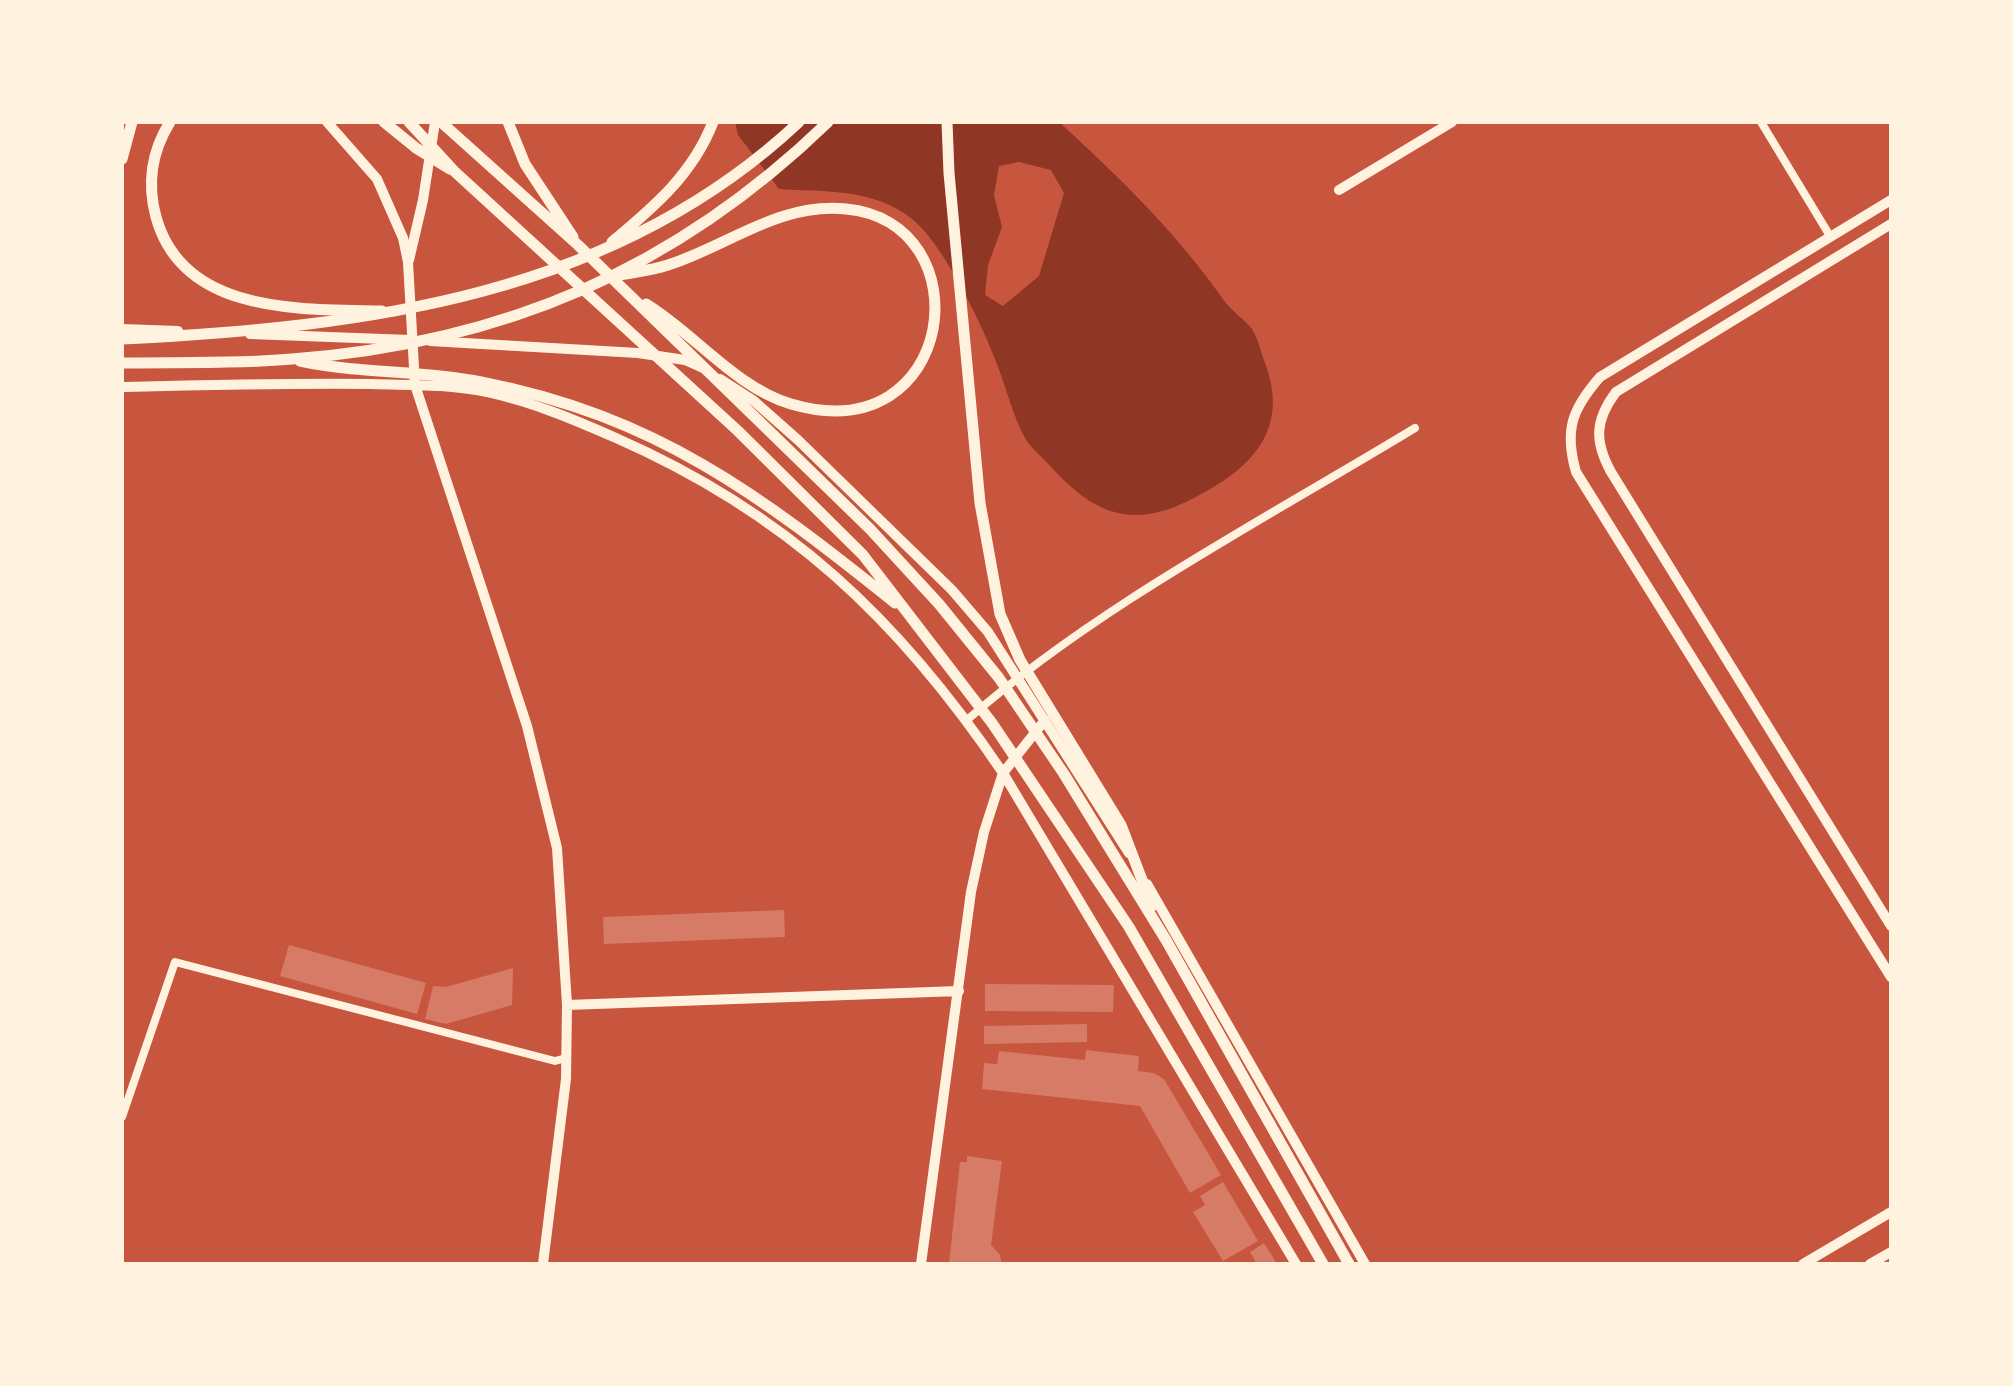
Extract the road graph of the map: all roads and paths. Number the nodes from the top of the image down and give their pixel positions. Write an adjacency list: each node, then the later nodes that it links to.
1 (132, 122): 14 (main road)
2 (170, 122): 25 (main road)
3 (327, 122): 22 (street)
4 (384, 122): 15 (main road)
5 (409, 122): 15 (main road)
6 (438, 122): 20 (main road); 22 (street)
7 (508, 122): 20 (main road)
8 (713, 122): 21 (main road)
9 (799, 122): 21 (main road)
10 (828, 122): 23 (main road)
11 (947, 122): 40 (main road)
12 (1452, 122): 16 (street)
13 (1761, 122): 19 (street)
14 (122, 159)
15 (454, 171): 34 (main road)
16 (1339, 190)
17 (1891, 200): 19 (street)
18 (1891, 224): 39 (street)
19 (1830, 236): 41 (street)
20 (578, 245): 24 (main road)
21 (603, 249): 25 (main road)
22 (408, 262): 28 (street)
23 (620, 275): 24 (main road); 29 (main road)
24 (632, 296): 40 (main road)
25 (399, 311): 27 (main road)
26 (122, 329): 28 (street)
27 (122, 339)
28 (412, 340): 31 (street); 35 (street)
29 (291, 359): 30 (main road); 34 (main road)
30 (122, 363)
31 (415, 385): 32 (street); 36 (street); 43 (street)
32 (122, 387)
33 (1415, 428): 35 (street)
34 (908, 613): 51 (main road)
35 (1018, 675): 36 (street); 37 (street)
36 (967, 720): 38 (street)
37 (1045, 720): 38 (street); 53 (street)
38 (1003, 773): 42 (street); 50 (street)
39 (1891, 926)
40 (1166, 940): 52 (main road)
41 (1891, 977)
42 (959, 991): 43 (street); 49 (street)
43 (567, 1005): 44 (street)
44 (566, 1058): 45 (street); 48 (street)
45 (122, 1117)
46 (1891, 1212): 54 (street)
47 (1891, 1252): 55 (street)
48 (543, 1264)
49 (921, 1264)
50 (1296, 1264)
51 (1323, 1264)
52 (1349, 1264)
53 (1365, 1264)
54 (1803, 1264)
55 (1870, 1264)

